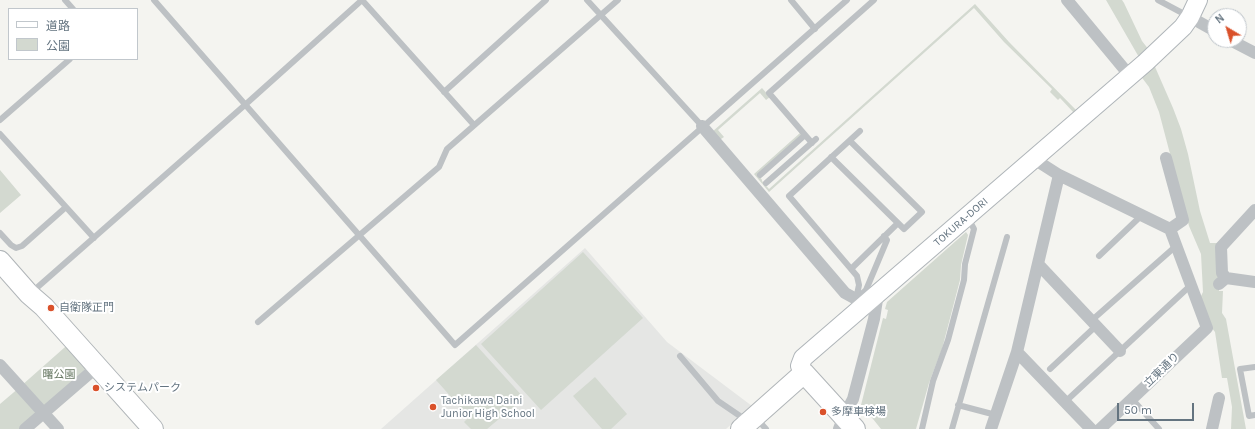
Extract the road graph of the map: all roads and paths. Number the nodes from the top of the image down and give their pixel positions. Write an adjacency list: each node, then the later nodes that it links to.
1 (65, 0): 13 (lane)
2 (154, 0): 23 (lane)
3 (362, 0): 22 (lane); 23 (lane)
4 (546, 0): 22 (lane)
5 (587, 0): 14 (lane)
6 (618, 0): 14 (lane)
7 (791, 0): 17 (lane)
8 (847, 0): 17 (lane)
9 (874, 0): 29 (lane)
10 (1067, 0): 21 (street)
11 (1158, 0): 15 (lane)
12 (1198, 0): 15 (street)
13 (72, 8)
14 (601, 16): 25 (lane); 26 (lane)
15 (1190, 17): 16 (street); 21 (street, TOKURA-DORI)
16 (1207, 27)
17 (815, 29): 26 (lane)
18 (1245, 48): 19 (street)
19 (1255, 53)
20 (69, 60): 24 (lane)
21 (1130, 76): 33 (street, TOKURA-DORI)
22 (444, 92): 25 (lane)
23 (246, 104): 44 (lane); 47 (lane)
24 (0, 120)
25 (474, 125): 44 (lane)
26 (702, 126): 44 (lane); 57 (street)
27 (860, 132): 30 (lane)
28 (0, 134): 37 (lane)
29 (805, 135): 34 (lane); 36 (lane)
30 (850, 141): 31 (lane); 41 (lane)
31 (831, 157): 41 (lane); 52 (lane)
32 (1166, 158): 42 (street)
33 (1034, 159): 35 (street); 40 (street, TOKURA-DORI)
34 (760, 175)
35 (1059, 175): 39 (street); 51 (street)
36 (766, 183)
37 (66, 208): 43 (lane); 47 (lane)
38 (1255, 210): 53 (street)
39 (1142, 215): 42 (street); 49 (lane)
40 (967, 217): 55 (street, TOKURA-DORI); 80 (lane)
41 (898, 223): 45 (lane)
42 (1170, 229): 48 (street)
43 (0, 233)
44 (360, 235): 58 (lane)
45 (884, 236): 52 (lane); 57 (lane)
46 (1006, 237): 71 (lane)
47 (94, 238): 56 (lane)
48 (1176, 246): 54 (street); 59 (lane)
49 (1099, 256)
50 (0, 261): 56 (main road)
51 (1039, 265): 59 (street); 61 (street)
52 (851, 269): 57 (lane)
53 (1255, 282)
54 (1190, 285): 60 (lane); 69 (street, 立東通り)
55 (878, 293): 57 (street, TOKURA-DORI); 76 (street)
56 (29, 294): 64 (main road)
57 (859, 303): 67 (street, TOKURA-DORI)
58 (258, 322)
59 (1094, 324): 60 (street); 66 (lane)
60 (1120, 351): 70 (lane)
61 (1017, 352): 70 (street); 73 (street)
62 (680, 356): 75 (lane)
63 (0, 365): 72 (street)
64 (98, 366): 72 (street); 79 (main road)
65 (1255, 367): 74 (lane)
66 (1050, 368)
67 (804, 373): 75 (main road); 76 (main road)
68 (1219, 398): 86 (street)
69 (1132, 399): 84 (street, 立東通り); 85 (lane)
70 (1065, 402): 83 (street)
71 (958, 405): 73 (lane); 81 (lane)
72 (44, 413): 77 (street); 78 (street)
73 (996, 415): 82 (street)
74 (1255, 415)
75 (752, 424)
76 (846, 425)
77 (25, 429)
78 (58, 429)
79 (154, 429)
80 (922, 429)
81 (952, 429)
82 (991, 429)
83 (1091, 429)
84 (1100, 429)
85 (1159, 429)
86 (1212, 429)

